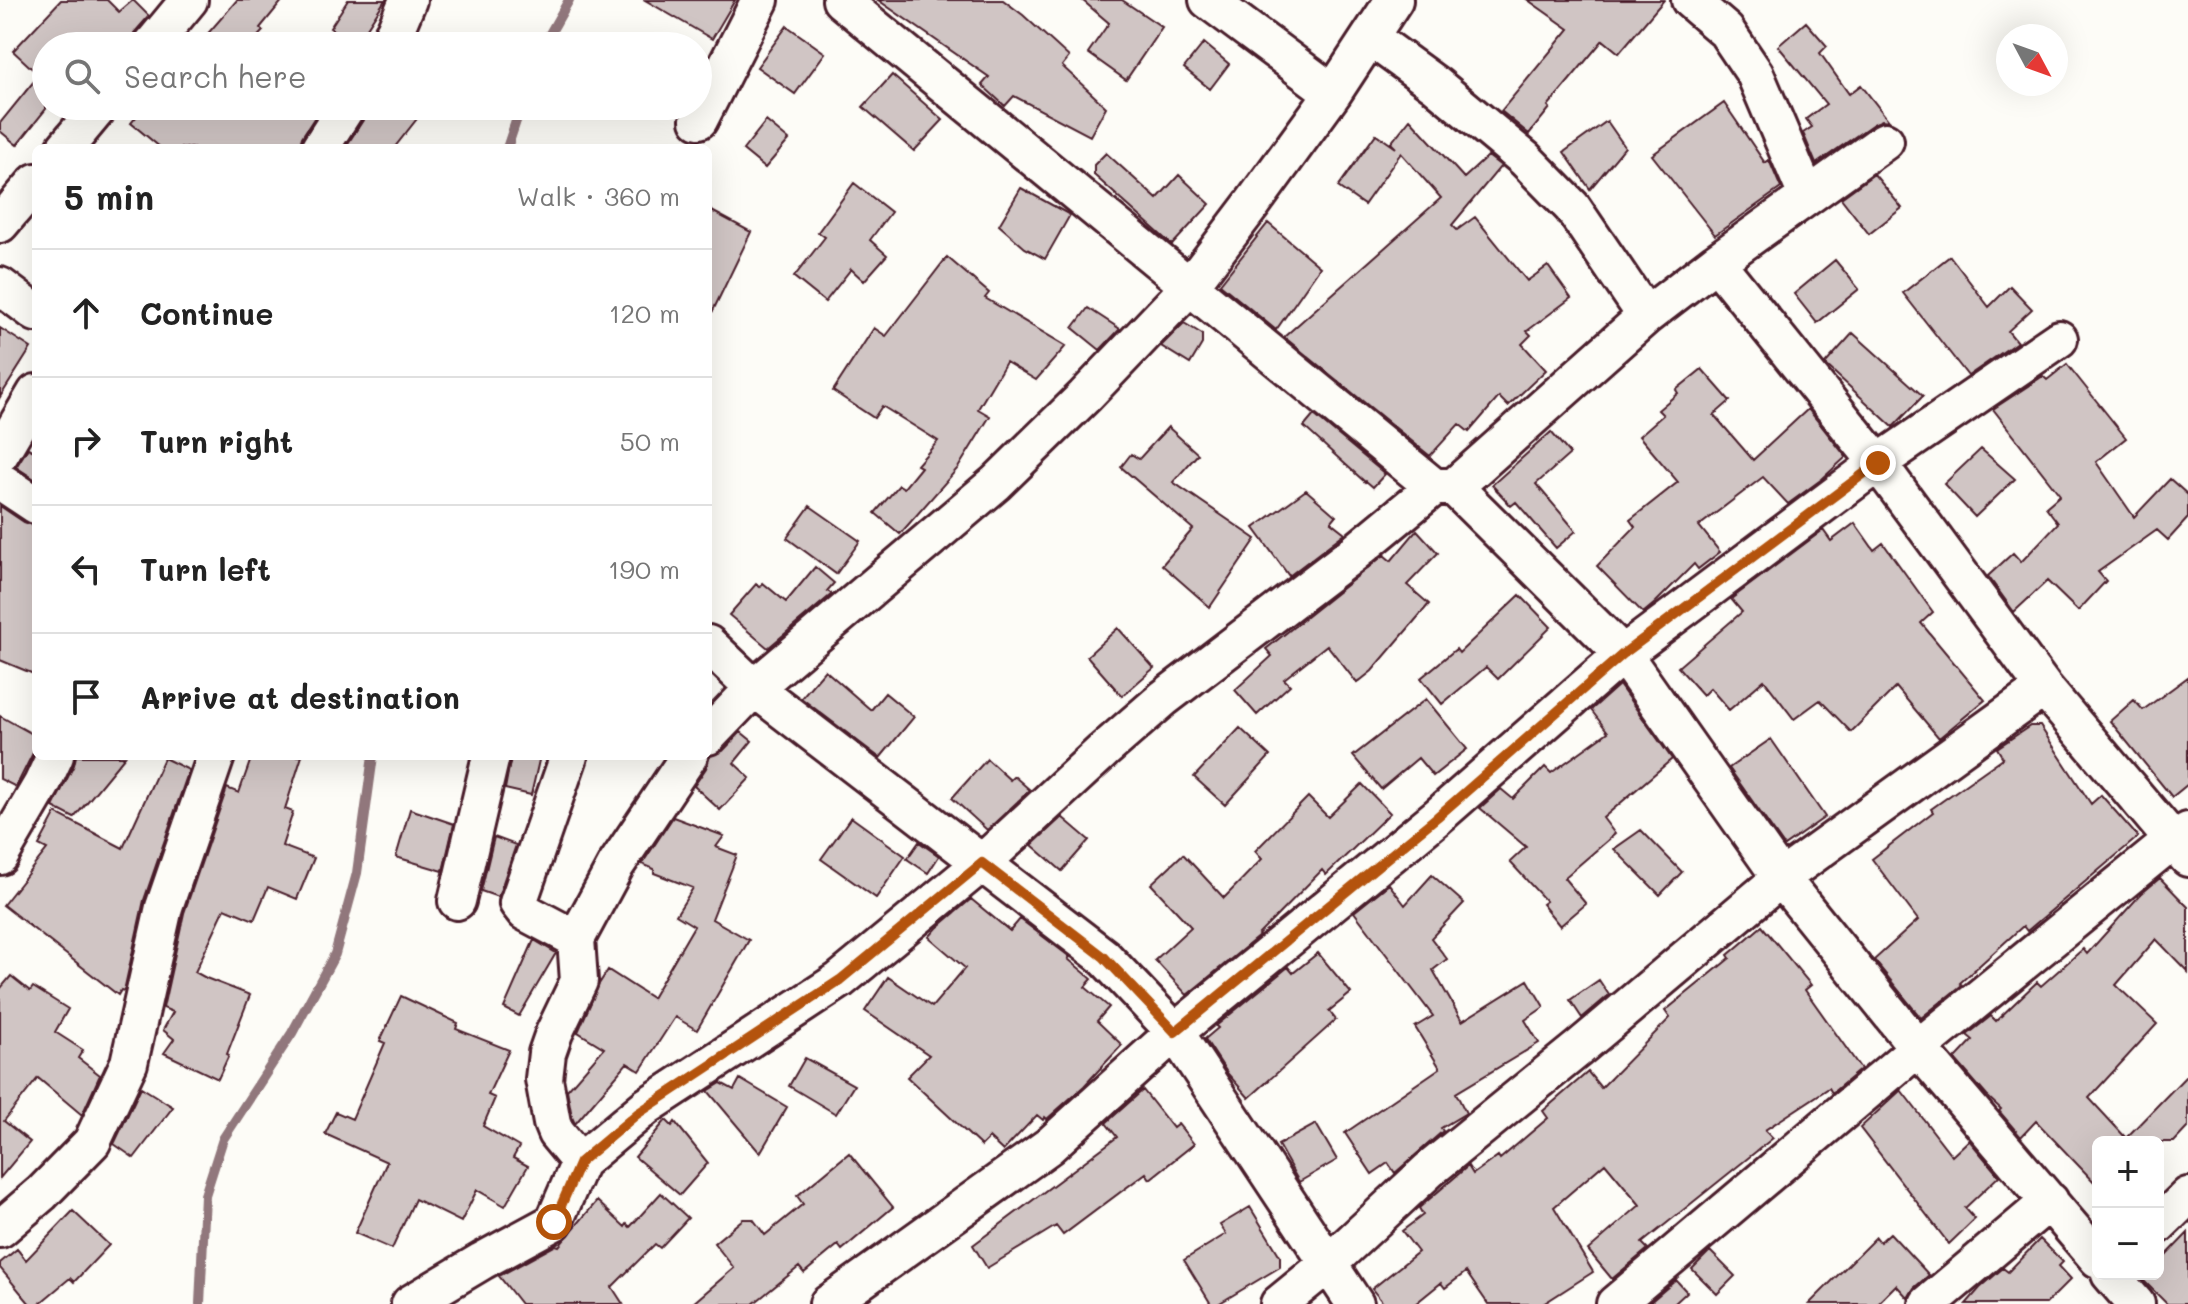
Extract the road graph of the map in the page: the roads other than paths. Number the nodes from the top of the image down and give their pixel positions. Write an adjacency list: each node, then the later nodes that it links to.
1 (189, 0): 8 (street)
2 (408, 0): 9 (street)
3 (760, 0): 12 (street)
4 (841, 0): 23 (street)
5 (1208, 0): 11 (street)
6 (1394, 0): 10 (street)
7 (1690, 0): 19 (street)
8 (163, 32)
9 (394, 32)
10 (1370, 37): 11 (street); 25 (street)
11 (1333, 93): 23 (street)
12 (712, 94)
13 (88, 120): 16 (street)
14 (338, 120): 17 (street)
15 (1885, 141): 19 (street)
16 (68, 144)
17 (323, 144)
18 (32, 187): 20 (street)
19 (1807, 196): 21 (street)
20 (0, 224)
21 (1716, 262): 25 (street); 29 (street)
22 (0, 286): 24 (street)
23 (1190, 286): 31 (street); 35 (street)
24 (32, 310)
25 (1646, 316): 31 (street)
26 (2059, 339): 29 (street)
27 (32, 400): 28 (street)
28 (0, 454)
29 (1878, 463): 34 (street); 36 (street)
30 (0, 481): 32 (street)
31 (1444, 487): 34 (street); 45 (street)
32 (32, 502)
33 (712, 648): 35 (street)
34 (1623, 654): 46 (street); 49 (street)
35 (754, 688): 37 (street); 45 (street)
36 (2044, 688): 43 (street); 46 (street)
37 (712, 732)
38 (53, 760): 44 (street)
39 (215, 760): 55 (street)
40 (490, 760): 47 (street)
41 (568, 760): 48 (street)
42 (686, 760): 48 (street)
43 (2183, 843): 50 (street)
44 (0, 856)
45 (982, 863): 49 (street); 51 (street)
46 (1781, 878): 50 (street); 57 (street)
47 (457, 901)
48 (576, 939): 51 (street)
49 (1175, 1032): 57 (street); 60 (street)
50 (1918, 1048): 53 (street); 63 (street)
51 (580, 1162): 59 (street)
52 (2188, 1196): 54 (street)
53 (2050, 1201): 56 (street); 64 (street)
54 (2164, 1219)
55 (0, 1229)
56 (2092, 1252)
57 (1328, 1264): 61 (street); 62 (street)
58 (2115, 1280): 65 (street)
59 (410, 1304)
60 (828, 1304)
61 (1279, 1304)
62 (1355, 1304)
63 (1615, 1304)
64 (1928, 1304)
65 (2136, 1304)

